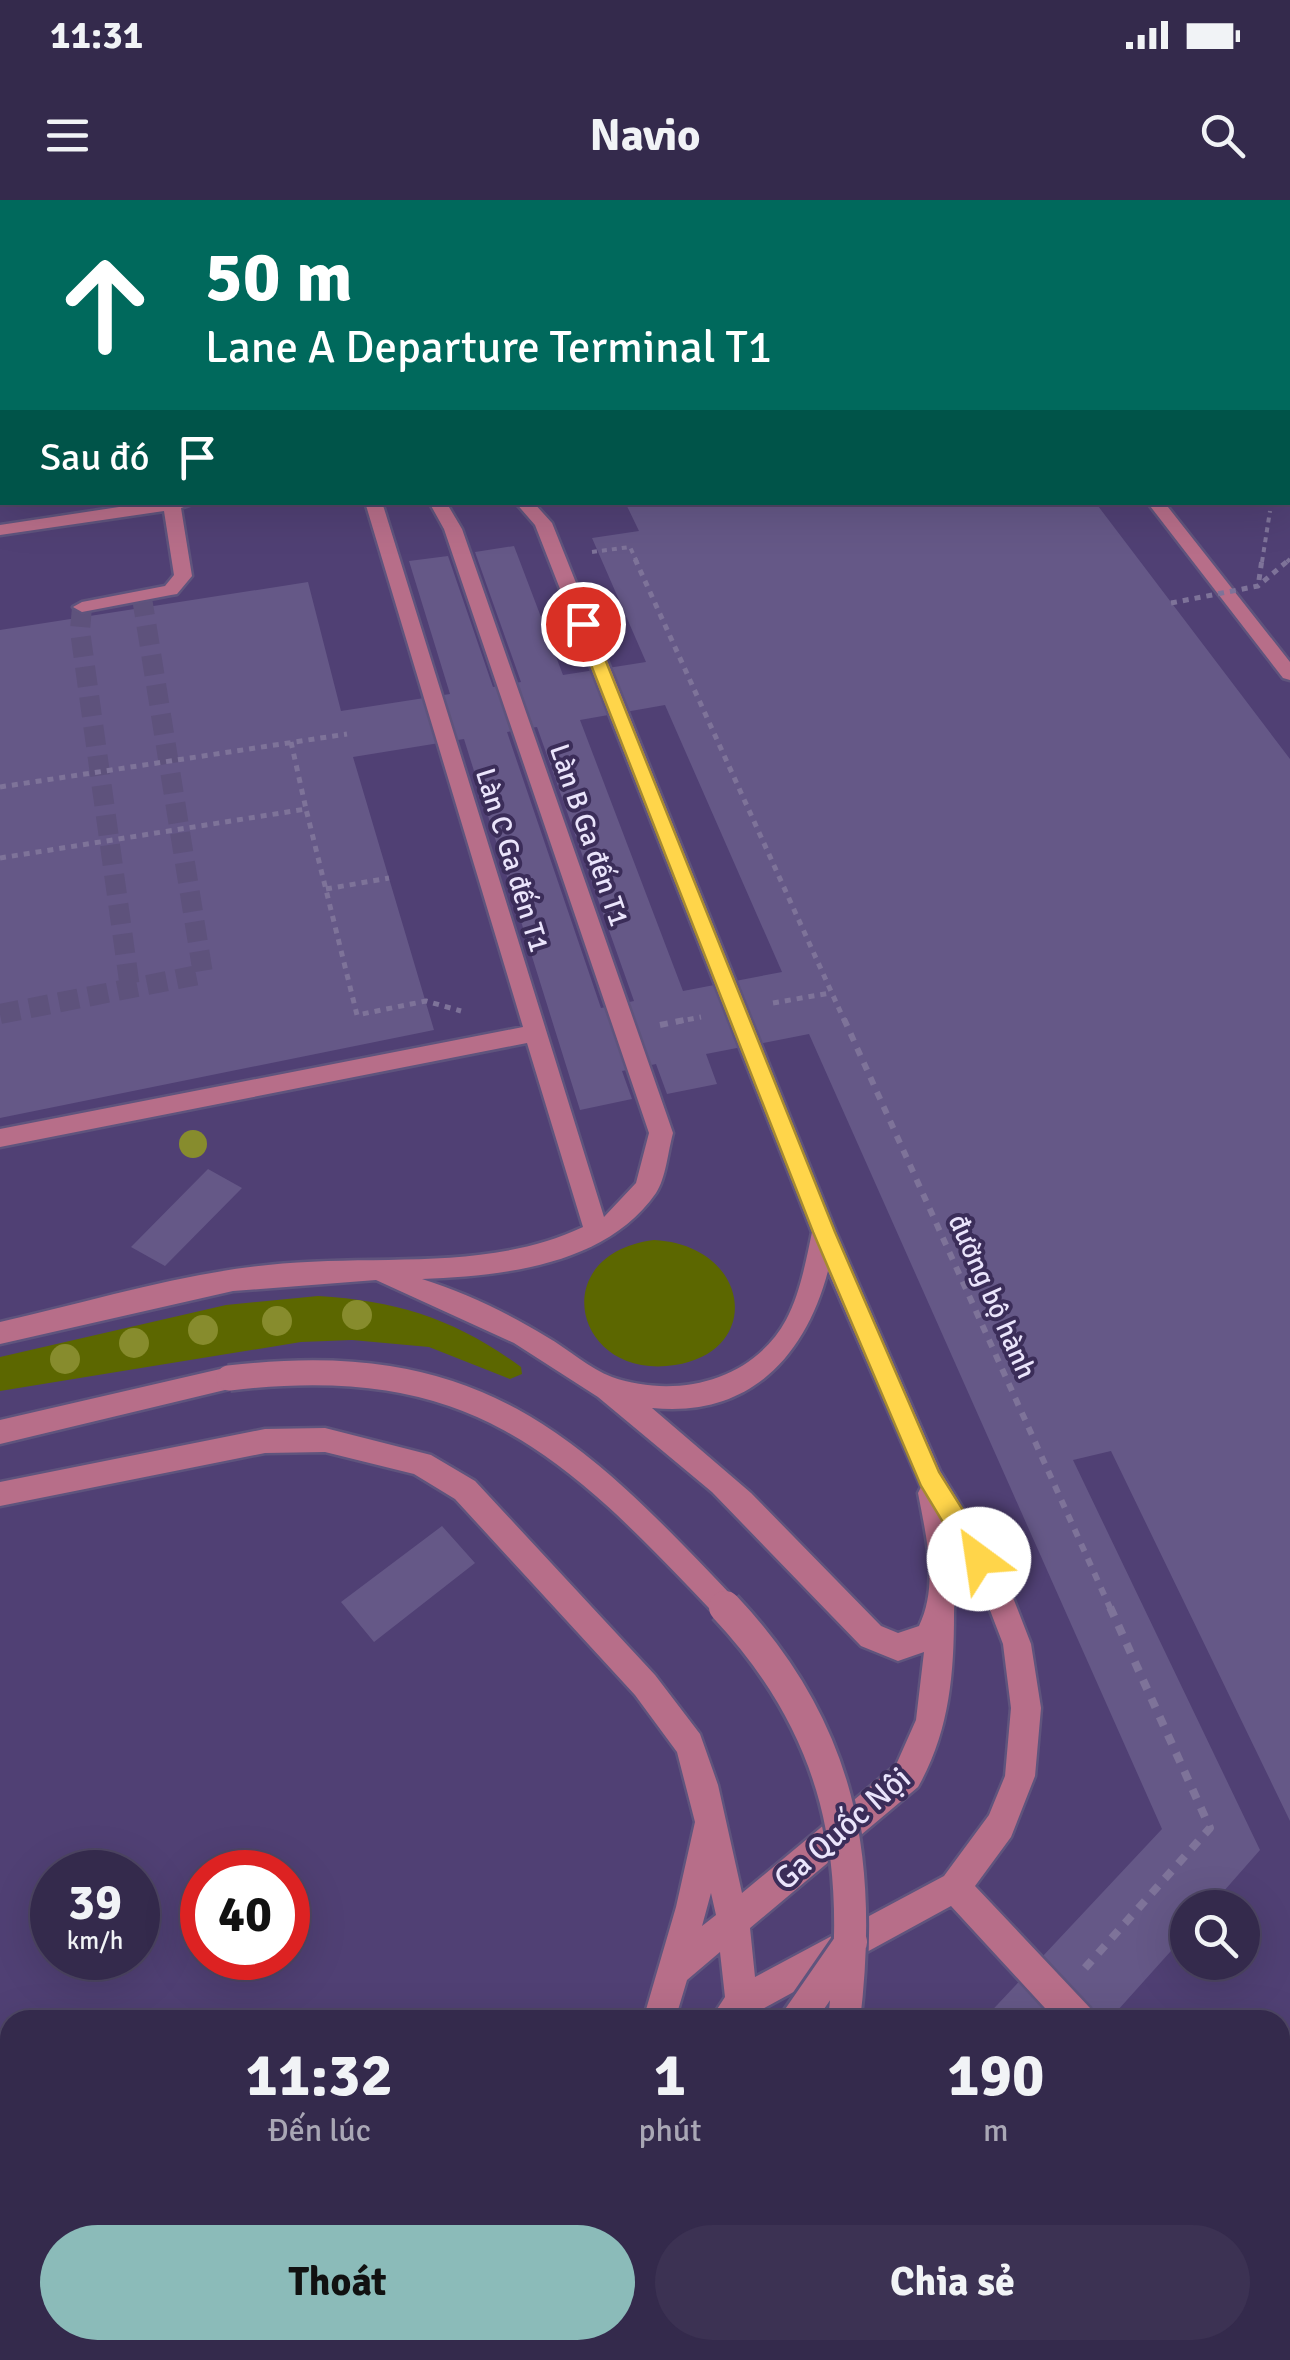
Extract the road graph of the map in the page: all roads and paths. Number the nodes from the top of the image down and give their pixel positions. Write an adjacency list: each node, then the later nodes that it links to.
1 (174, 505): 8 (street)
2 (181, 505): 13 (street)
3 (374, 505): 23 (street, Làn C Ga đến T1)
4 (439, 505): 26 (street, Làn B Ga đến T1)
5 (526, 505): 25 (street)
6 (1157, 505): 14 (street)
7 (1270, 511): 11 (path)
8 (0, 530)
9 (630, 547): 39 (path, đường bộ hành)
10 (1290, 559): 11 (path, bridge)
11 (1258, 586): 12 (path, bridge)
12 (1172, 603)
13 (82, 607)
14 (1290, 674)
15 (347, 734): 16 (path)
16 (291, 742): 17 (path); 18 (path)
17 (0, 786)
18 (306, 809): 19 (path); 21 (path)
19 (0, 858)
20 (389, 878): 21 (path)
21 (326, 889): 22 (path)
22 (426, 1001)
23 (537, 1033): 24 (street); 26 (street, Làn C Ga đến T1)
24 (0, 1138)
25 (824, 1232): 29 (street); 31 (street)
26 (597, 1234): 27 (street)
27 (372, 1273): 28 (street); 29 (street)
28 (0, 1333)
29 (589, 1378): 33 (street)
30 (0, 1432): 37 (street, bridge)
31 (930, 1478): 33 (street); 35 (street)
32 (0, 1494): 34 (street)
33 (944, 1585): 36 (street, Ga Quốc Nội)
34 (710, 1822): 36 (street); 38 (street)
35 (955, 1887): 39 (street); 42 (street)
36 (733, 1921): 38 (street, Ga Quốc Nội); 41 (street)
37 (853, 1940): 43 (street, bridge); 44 (street, bridge)
38 (673, 1971): 40 (street)
39 (1069, 2008)
40 (662, 2010)
41 (737, 2010)
42 (744, 2010)
43 (804, 2010)
44 (845, 2010)

